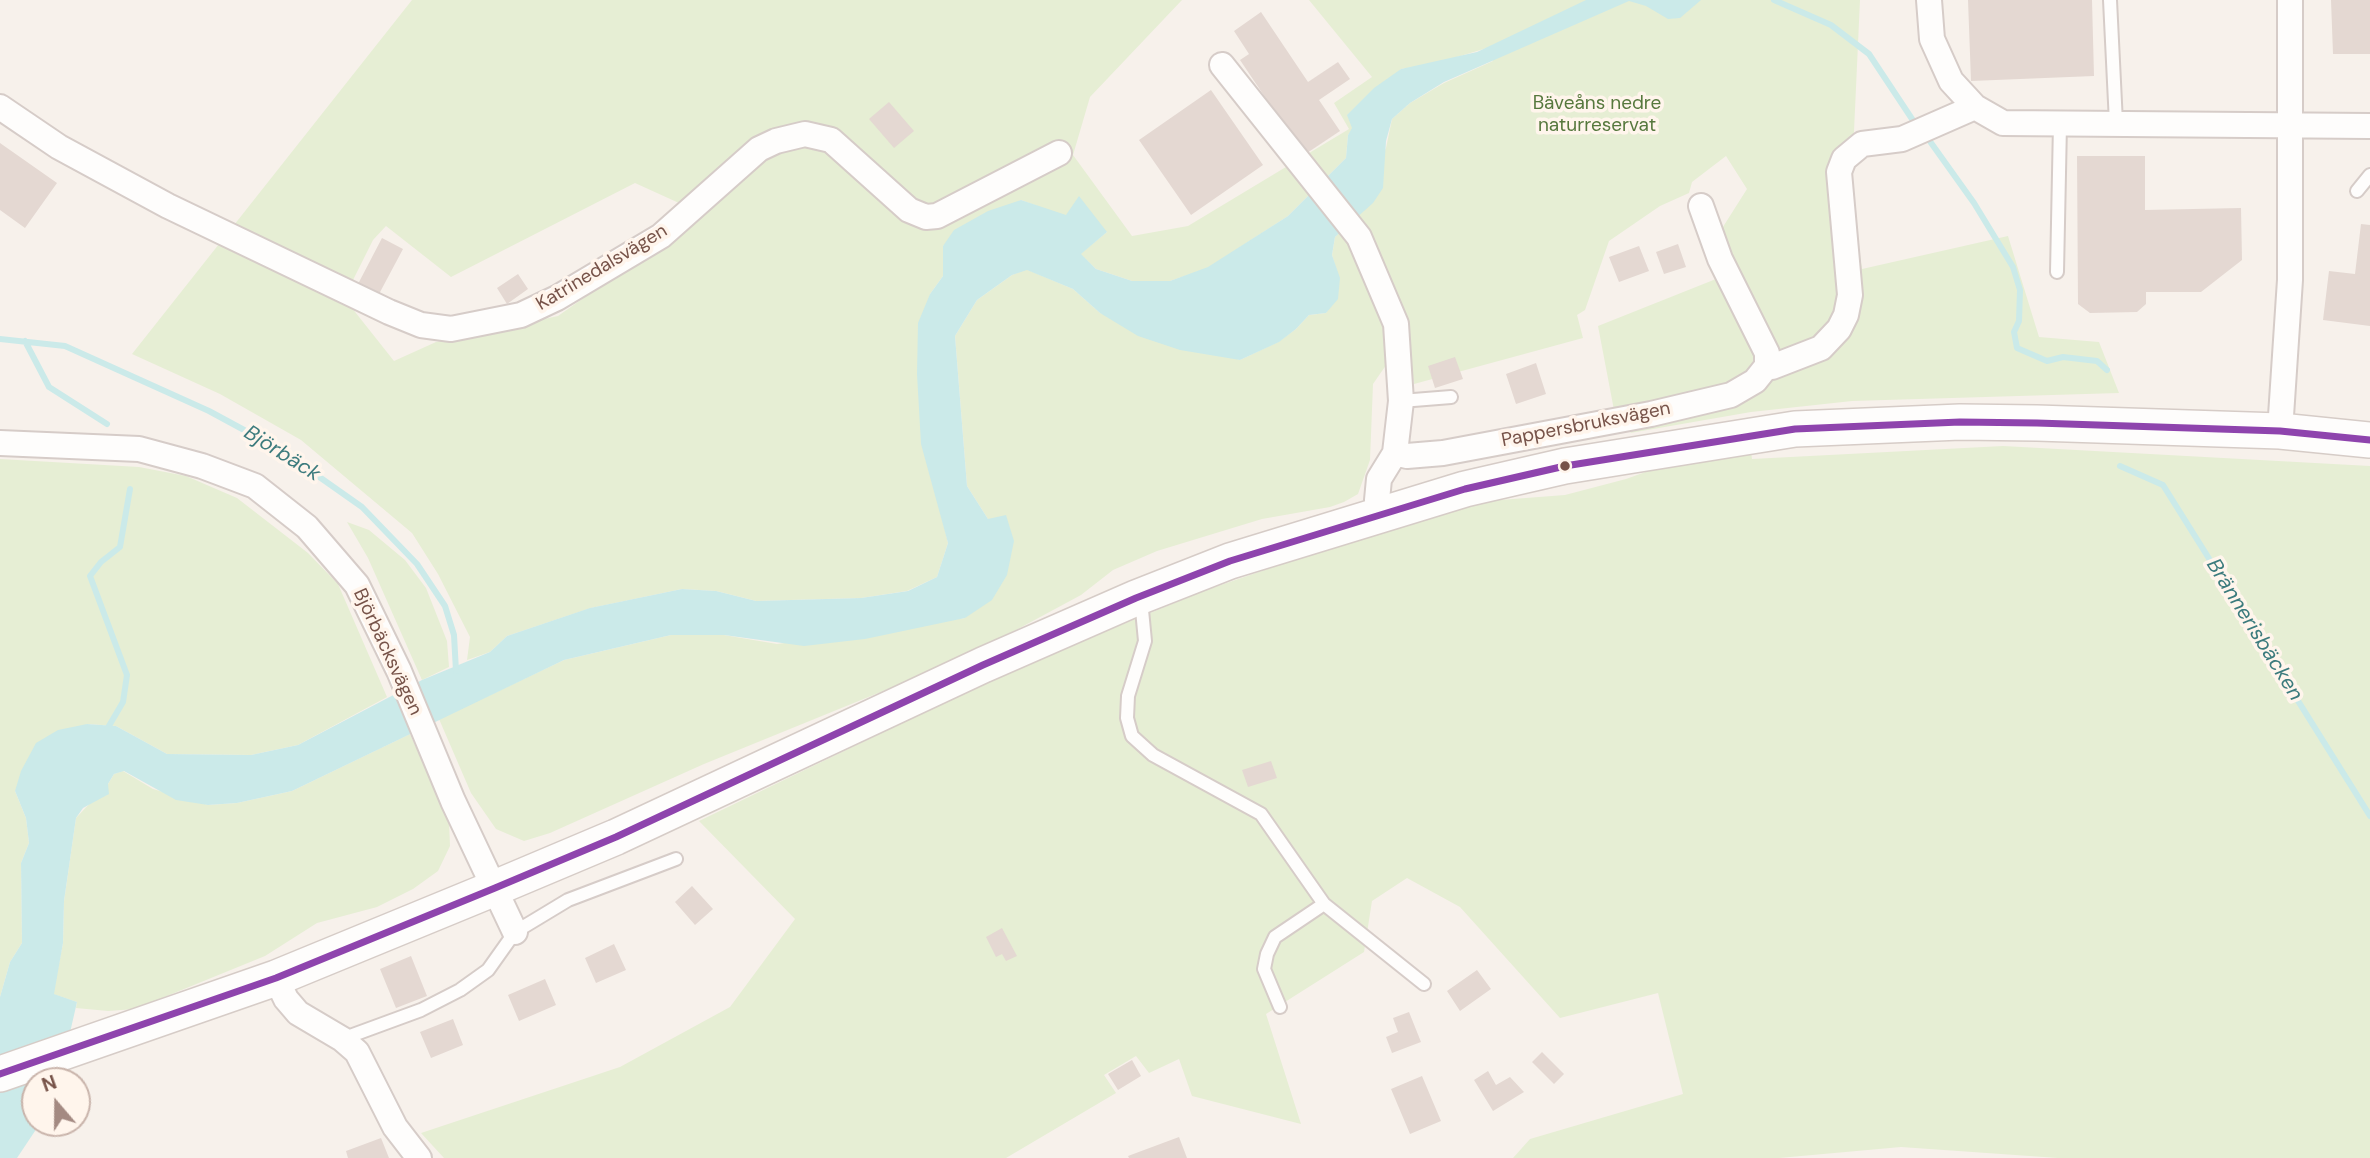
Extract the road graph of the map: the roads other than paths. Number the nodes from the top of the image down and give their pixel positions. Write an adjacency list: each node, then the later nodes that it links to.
1 (1929, 0): 6 (street)
2 (2110, 0): 7 (lane)
3 (2290, 0): 9 (street)
4 (1222, 65): 18 (street)
5 (0, 107): 11 (street, Katrinedalsvägen)
6 (1975, 107): 8 (street); 16 (street, Pappersbruksvägen)
7 (2116, 123): 8 (street); 9 (street)
8 (2060, 124): 15 (lane)
9 (2291, 124): 10 (street); 19 (street)
10 (2370, 126)
11 (1059, 153)
12 (2370, 175): 13 (lane)
13 (2357, 191)
14 (1701, 206): 16 (street)
15 (2057, 272)
16 (1766, 366): 22 (street, Pappersbruksvägen)
17 (1451, 397): 18 (lane)
18 (1401, 401): 22 (street)
19 (2280, 431): 20 (street); 23 (street)
20 (2370, 440)
21 (0, 443): 26 (street, Björbäcksvägen)
22 (1395, 453): 23 (street)
23 (1381, 513): 24 (street)
24 (1136, 598): 26 (street); 27 (lane)
25 (676, 859): 28 (lane)
26 (495, 888): 28 (street, Björbäcksvägen); 29 (street)
27 (1324, 904): 30 (lane); 31 (lane)
28 (515, 932): 32 (lane)
29 (276, 978): 32 (street); 33 (street)
30 (1424, 984)
31 (1280, 1007)
32 (342, 1039): 34 (street)
33 (0, 1074)
34 (419, 1158)

